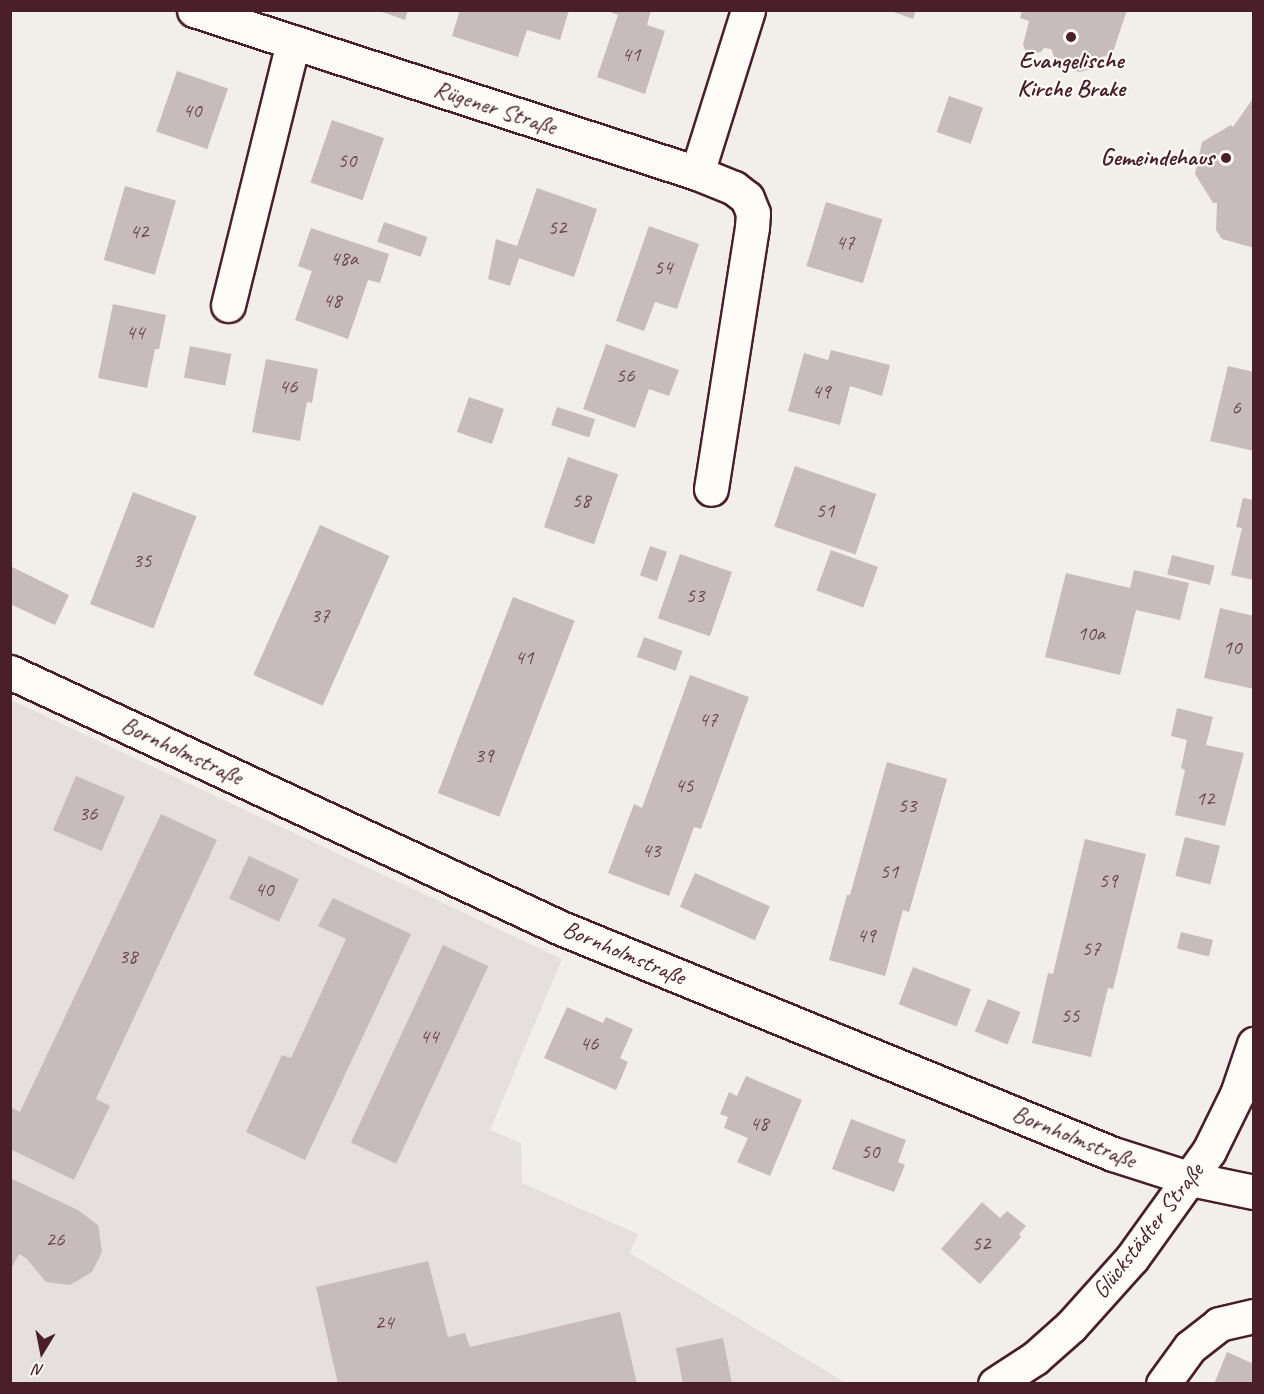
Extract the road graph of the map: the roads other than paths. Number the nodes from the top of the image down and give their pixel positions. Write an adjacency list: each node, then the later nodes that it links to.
1 (194, 10): 3 (street, Rügener Straße)
2 (748, 10): 4 (street)
3 (293, 42): 4 (street, Rügener Straße); 5 (street)
4 (697, 173): 6 (street, Rügener Straße)
5 (228, 305)
6 (711, 489)
7 (10, 672): 9 (street, Bornholmstraße)
8 (1254, 1044): 9 (street, Glückstädter Straße)
9 (1191, 1179): 10 (street, Bornholmstraße); 12 (street, Glückstädter Straße)
10 (1254, 1192)
11 (1254, 1316): 13 (street)
12 (995, 1383)
13 (1163, 1383)

